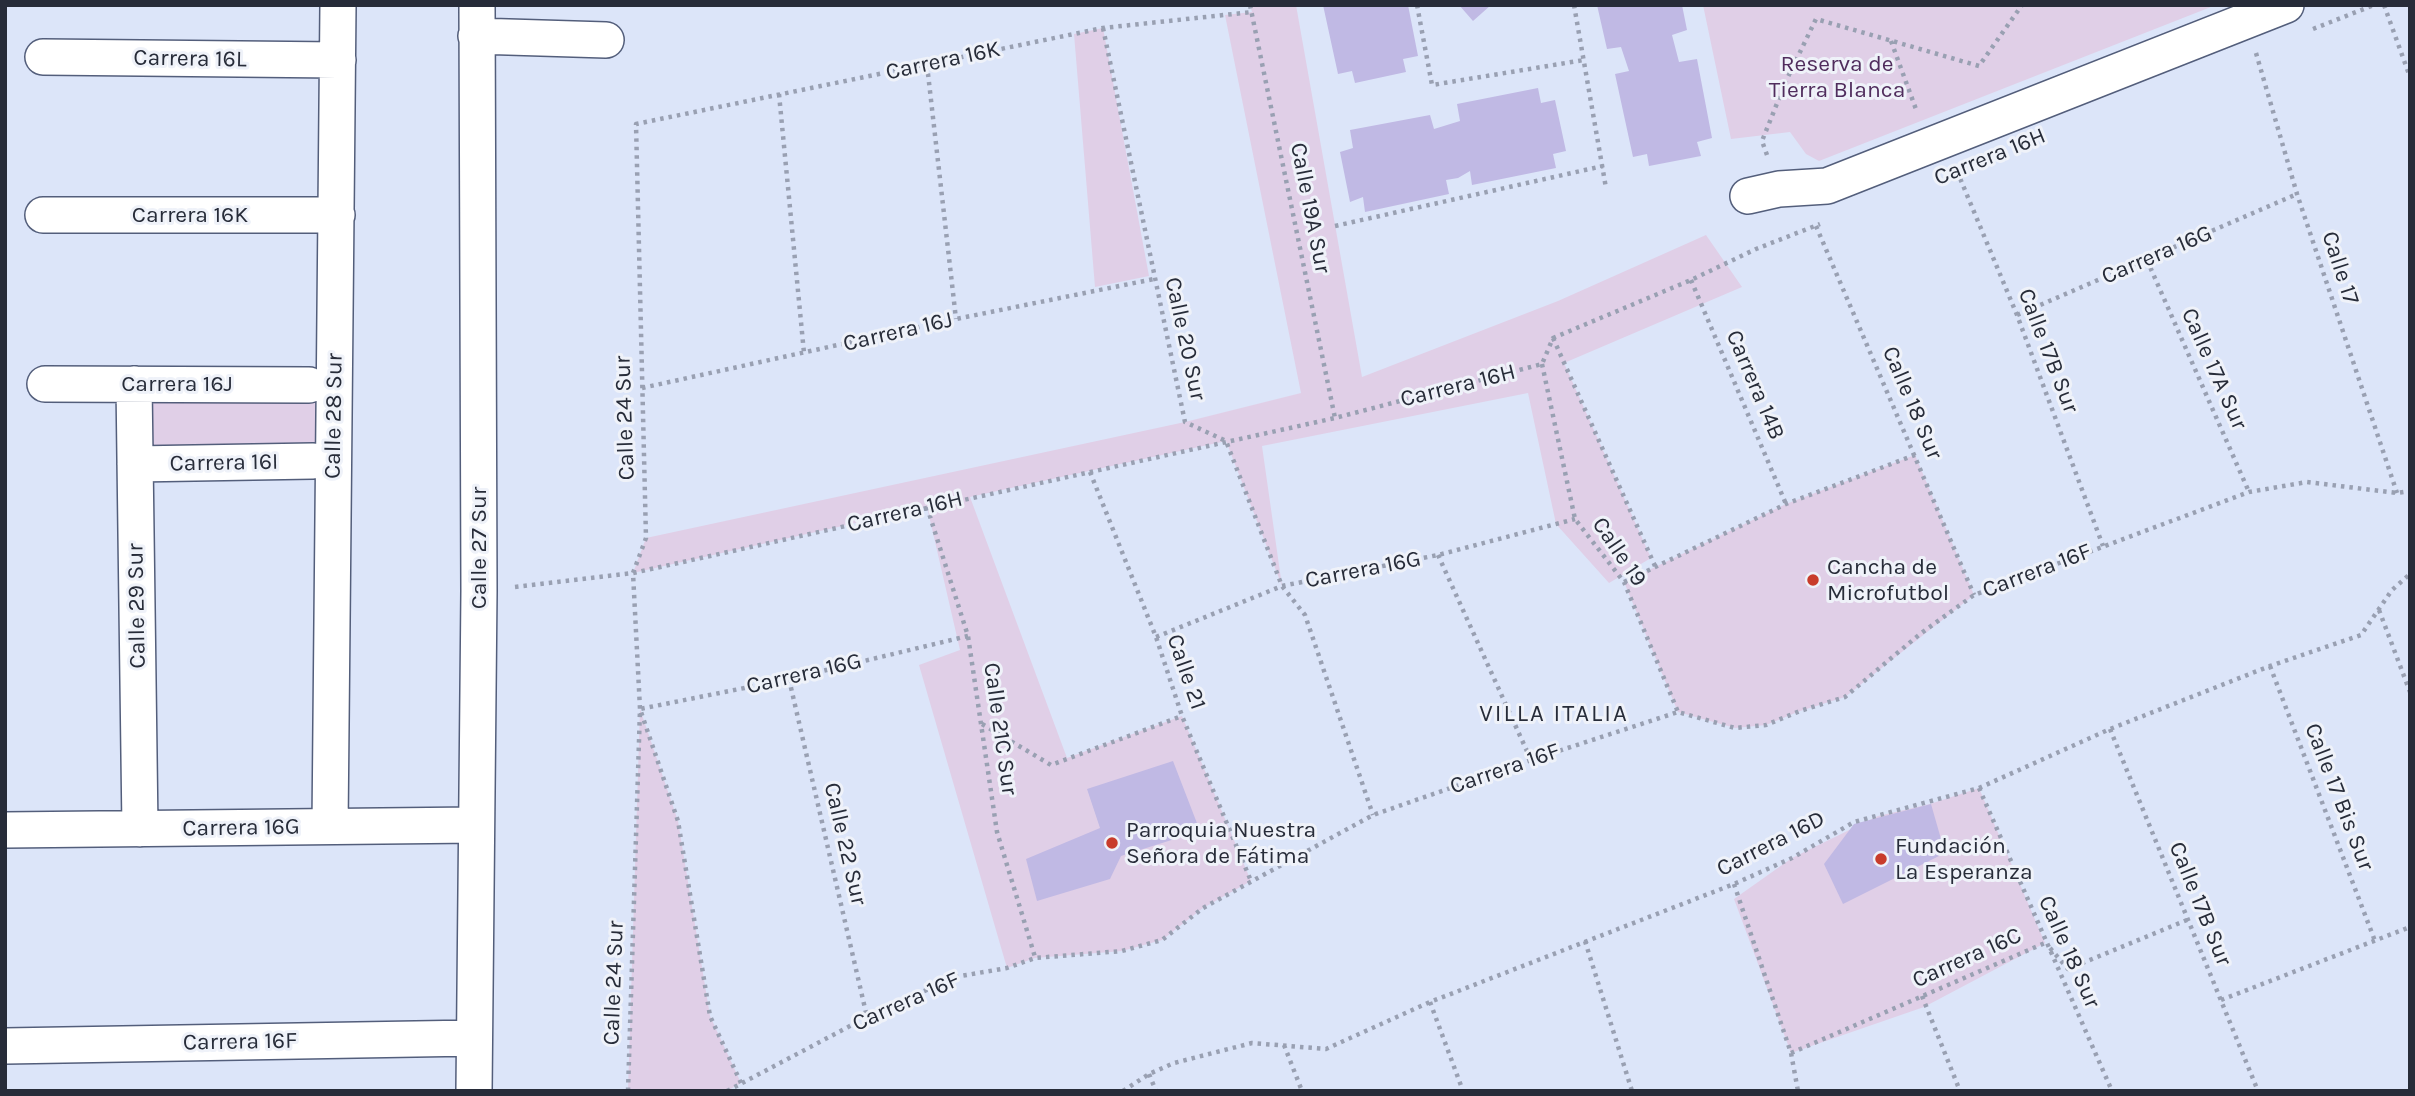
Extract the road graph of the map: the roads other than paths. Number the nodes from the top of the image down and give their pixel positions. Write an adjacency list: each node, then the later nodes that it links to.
1 (338, 5): 6 (street, Calle 28 Sur)
2 (2295, 19): 7 (street, Carrera 16H)
3 (477, 21): 4 (street); 15 (street, Calle 27 Sur)
4 (606, 40)
5 (43, 57): 6 (street, Carrera 16L)
6 (338, 60): 9 (street, Calle 28 Sur)
7 (1764, 192)
8 (43, 215): 9 (street, Carrera 16K)
9 (337, 215): 16 (street, Calle 28 Sur)
10 (45, 384): 11 (street, Carrera 16J)
11 (134, 384): 12 (street, Carrera 16J); 14 (street, Calle 29 Sur)
12 (309, 385)
13 (313, 461): 14 (street, Carrera 16I)
14 (135, 464): 17 (street, Calle 29 Sur)
15 (477, 825): 16 (street, Carrera 16G); 19 (street, Calle 27 Sur)
16 (330, 826): 17 (street, Carrera 16G)
17 (139, 829): 18 (street, Carrera 16G)
18 (5, 830)
19 (474, 1038): 20 (street, Carrera 16F); 21 (street, Calle 27 Sur)
20 (5, 1046)
21 (474, 1091)

